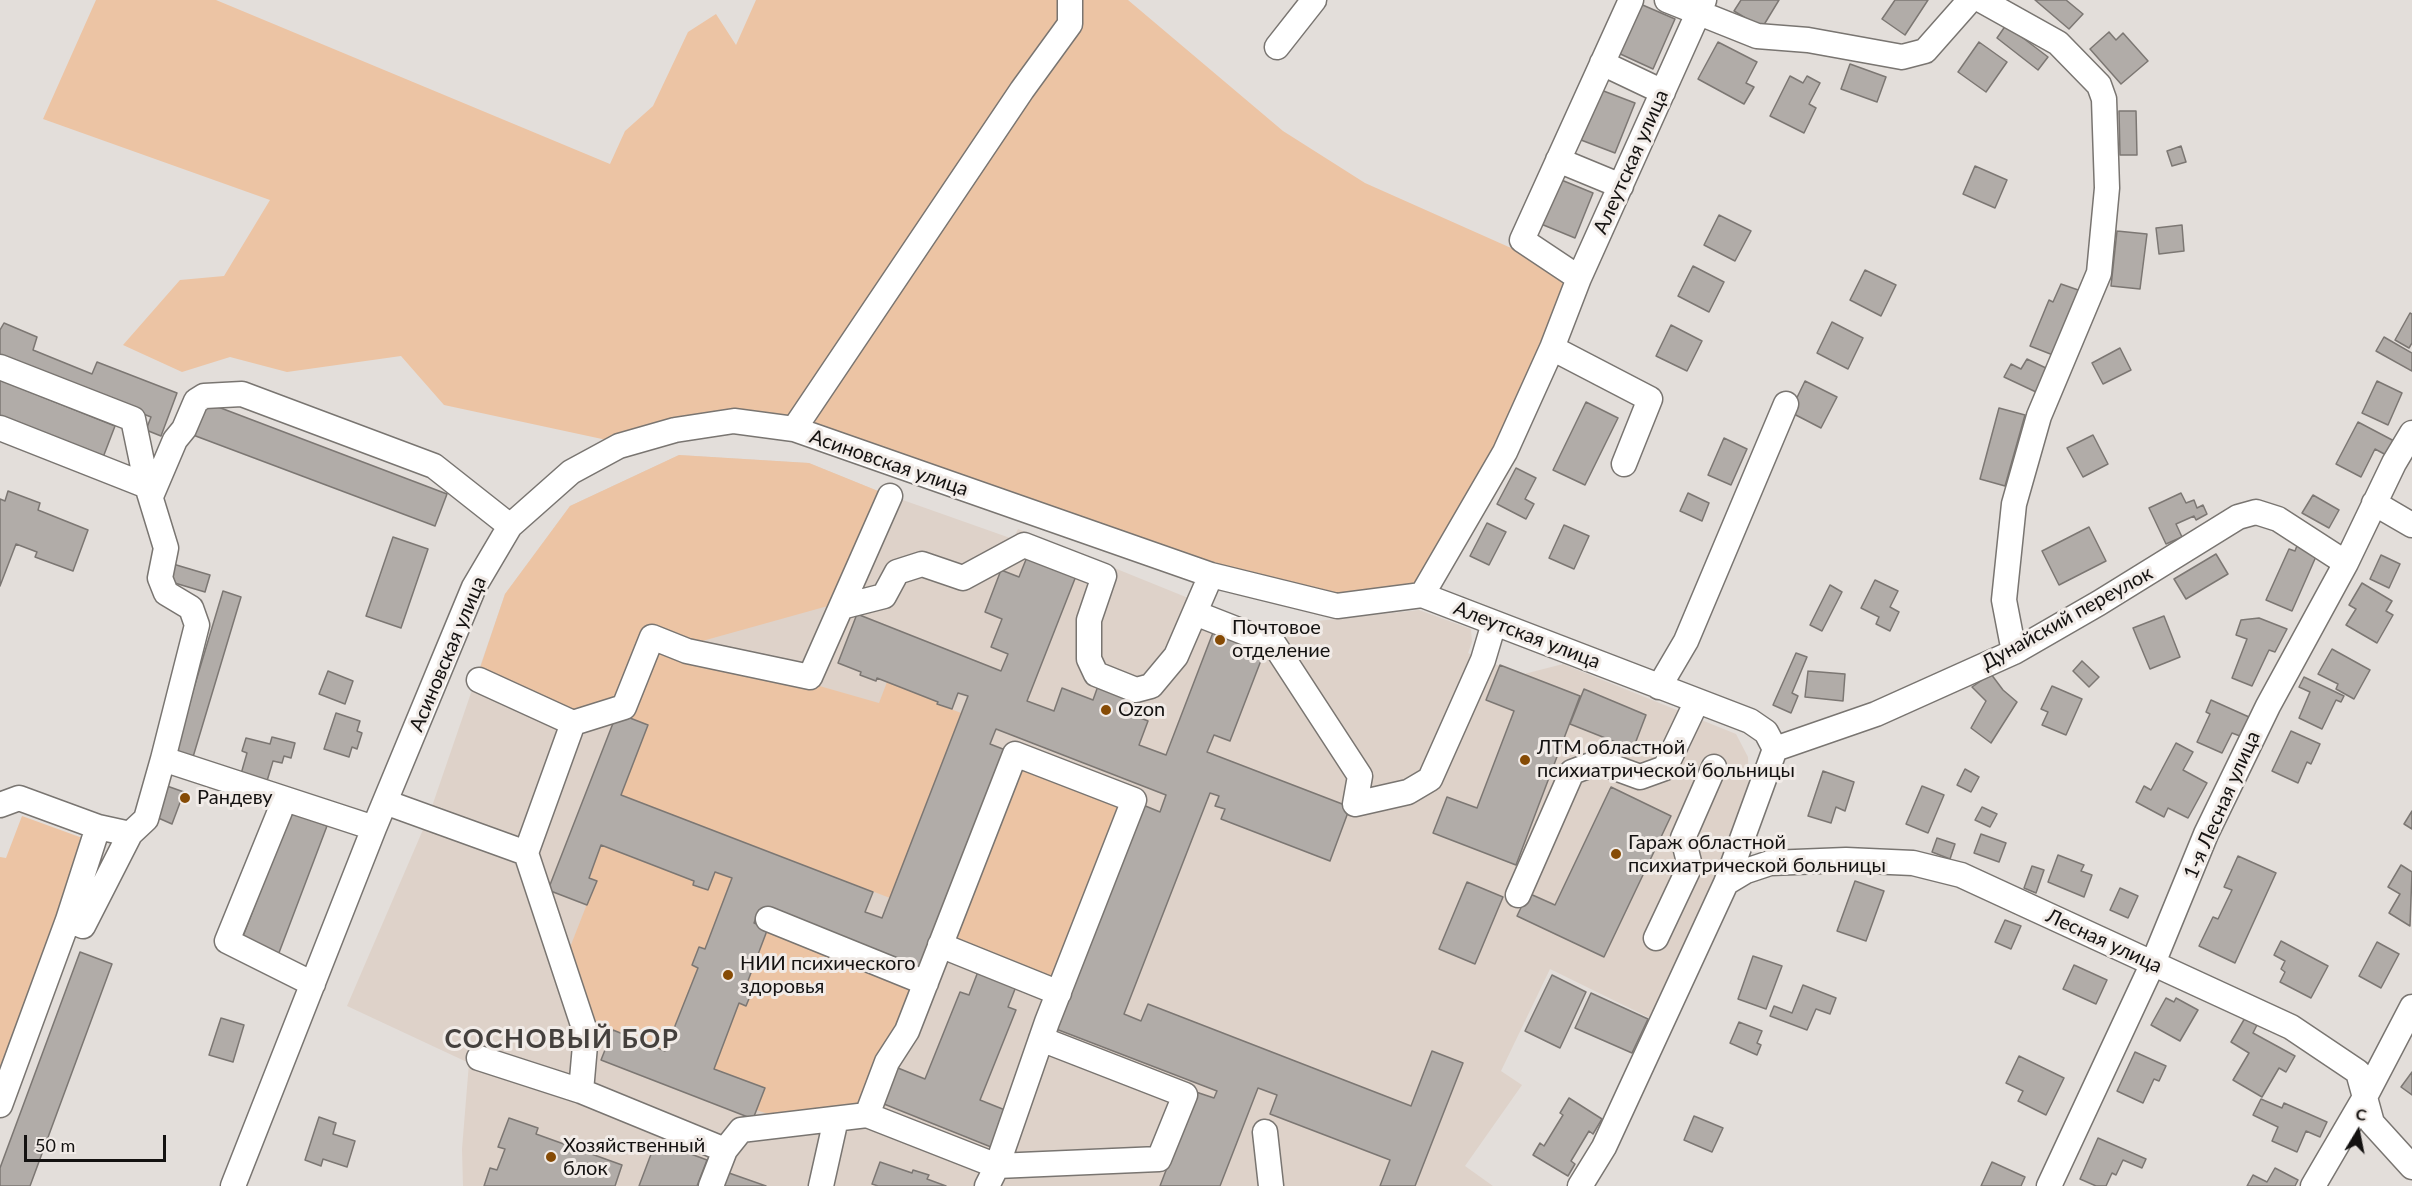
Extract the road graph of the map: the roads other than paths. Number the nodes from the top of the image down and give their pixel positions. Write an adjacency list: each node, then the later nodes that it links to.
1 (1070, 0): 18 (street)
2 (1314, 0): 8 (street)
3 (1630, 0): 9 (street)
4 (1667, 0): 7 (street)
5 (1970, 0): 7 (street)
6 (1981, 0): 36 (street)
7 (1700, 6): 10 (street, Алеутская улица)
8 (1277, 47)
9 (1602, 63): 10 (street); 11 (street)
10 (1663, 92): 12 (street, Алеутская улица)
11 (1558, 160): 12 (street); 13 (street)
12 (1621, 186): 13 (street, Алеутская улица)
13 (1579, 278): 14 (street, Алеутская улица)
14 (1552, 348): 20 (street); 32 (street, Алеутская улица)
15 (0, 367): 21 (street)
16 (1786, 404): 38 (street)
17 (0, 429): 21 (street)
18 (795, 429): 24 (street, Асиновская улица); 26 (street, Асиновская улица)
19 (2412, 433): 23 (street, 1-я Лесная улица)
20 (1624, 464)
21 (150, 490): 26 (street); 42 (street)
22 (890, 496): 33 (street)
23 (2374, 503): 25 (street); 29 (street, 1-я Лесная улица)
24 (1036, 514): 27 (street, Асиновская улица); 28 (street)
25 (2412, 525)
26 (510, 526): 44 (street, Асиновская улица)
27 (1116, 542): 30 (street, Асиновская улица); 31 (street)
28 (1024, 545): 31 (street); 33 (street)
29 (2346, 563): 36 (street, Дунайский переулок); 59 (street, 1-я Лесная улица)
30 (1210, 575): 32 (street, Асиновская улица); 34 (street)
31 (1104, 576): 34 (street)
32 (1422, 595): 35 (street, Алеутская улица)
33 (841, 608): 40 (street)
34 (1195, 613): 35 (street)
35 (1494, 623): 38 (street, Алеутская улица)
36 (2014, 652): 41 (street, Дунайский переулок)
37 (479, 680): 40 (street)
38 (1659, 687): 39 (street, Алеутская улица)
39 (1697, 701): 41 (street, Алеутская улица); 52 (street)
40 (573, 723): 50 (street)
41 (1775, 749): 51 (street)
42 (163, 759): 48 (street); 49 (street)
43 (1714, 767): 53 (street)
44 (385, 802): 48 (street, Асиновская улица); 50 (street)
45 (0, 805): 47 (street)
46 (280, 811): 61 (street)
47 (98, 827): 49 (street); 55 (street)
48 (374, 828): 61 (street, Асиновская улица)
49 (130, 834): 55 (street)
50 (526, 853): 66 (street)
51 (1726, 883): 56 (street); 59 (street, Лесная улица)
52 (1518, 895)
53 (1673, 902): 56 (street); 57 (street)
54 (768, 919): 60 (street)
55 (68, 920): 68 (street)
56 (1709, 920): 79 (street)
57 (1656, 938)
58 (940, 945): 60 (street); 62 (street); 62 (street)
59 (2153, 963): 67 (street, Лесная улица); 80 (street, 1-я Лесная улица)
60 (926, 983): 69 (street)
61 (314, 984): 75 (street, Асиновская улица)
62 (1059, 993): 64 (street)
63 (2412, 1007): 67 (street)
64 (1041, 1039): 74 (street); 74 (street)
65 (479, 1058): 66 (street)
66 (581, 1091): 72 (street)
67 (2365, 1096): 73 (street, Лесная улица); 81 (street)
68 (0, 1105)
69 (867, 1115): 70 (street); 74 (street)
70 (836, 1119): 72 (street); 77 (street)
71 (1265, 1132): 78 (street)
72 (724, 1149): 76 (street)
73 (2412, 1167)
74 (992, 1176)
75 (233, 1186)
76 (711, 1186)
77 (821, 1186)
78 (1270, 1186)
79 (1580, 1186)
80 (2049, 1186)
81 (2313, 1186)

